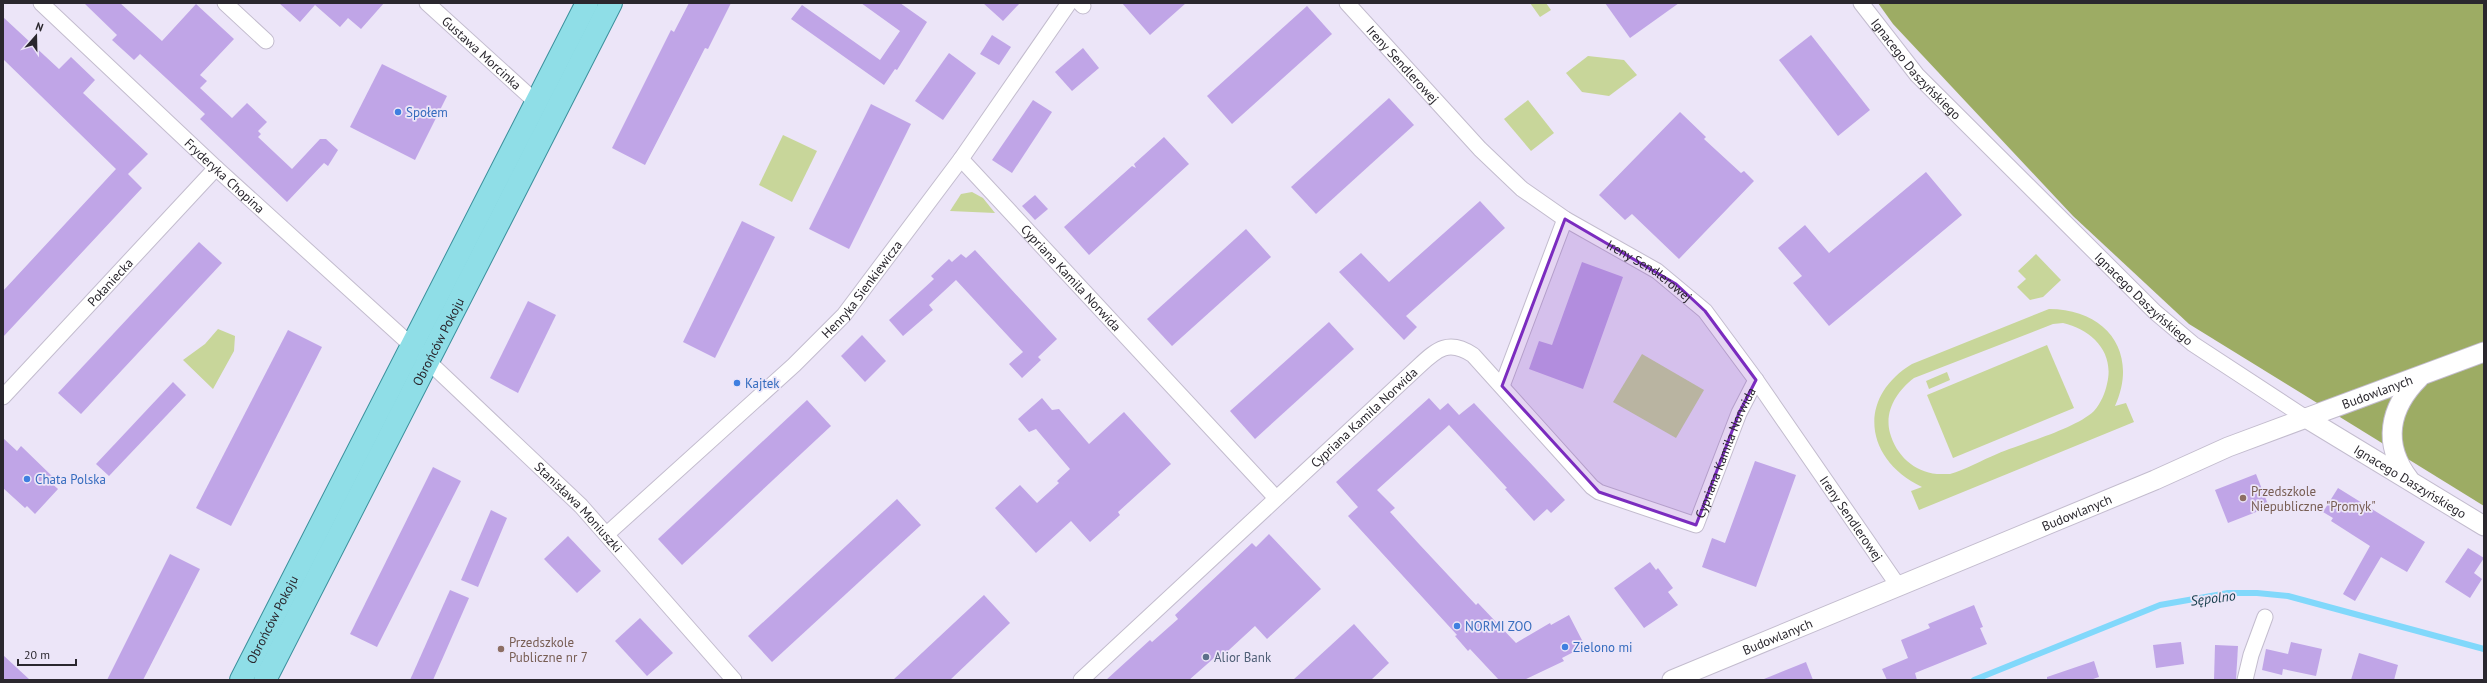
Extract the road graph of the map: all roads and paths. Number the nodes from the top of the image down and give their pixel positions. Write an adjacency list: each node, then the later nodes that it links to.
1 (41, 3): 12 (street, Fryderyka Chopina)
2 (225, 3): 9 (street)
3 (427, 3): 10 (street, Gustawa Morcinka)
4 (587, 3): 10 (main road, Obrońców Pokoju)
5 (611, 3): 16 (main road, Obrońców Pokoju)
6 (1347, 3): 13 (street, Ireny Sendlerowej)
7 (1861, 3): 21 (street, Ignacego Daszyńskiego)
8 (1077, 4): 11 (street, Henryka Sienkiewicza)
9 (266, 41)
10 (536, 102): 14 (main road, Obrońców Pokoju)
11 (961, 159): 23 (street, Cypriana Kamila Norwida); 25 (street, Henryka Sienkiewicza)
12 (216, 168): 14 (street, Fryderyka Chopina); 20 (street, Połaniecka)
13 (1565, 219): 18 (street, Ireny Sendlerowej); 19 (street)
14 (411, 344): 16 (street, Stanisława Moniuszki); 28 (main road, Obrońców Pokoju)
15 (2484, 352): 17 (street, Budowlanych)
16 (428, 360): 25 (street, Stanisława Moniuszki); 29 (main road, Obrońców Pokoju)
17 (2420, 377): 21 (street, Budowlanych); 22 (street)
18 (1756, 380): 19 (street, Cypriana Kamila Norwida); 26 (street, Ireny Sendlerowej)
19 (1502, 386): 23 (street, Cypriana Kamila Norwida)
20 (3, 397)
21 (2306, 418): 22 (street, Ignacego Daszyńskiego); 26 (street, Budowlanych)
22 (2412, 482): 24 (street, Ignacego Daszyńskiego)
23 (1276, 498): 31 (street)
24 (2484, 526)
25 (607, 534): 30 (street, Stanisława Moniuszki)
26 (1898, 586): 32 (street, Budowlanych)
27 (2265, 617): 33 (street)
28 (241, 680)
29 (265, 680)
30 (734, 680)
31 (1080, 680)
32 (1672, 680)
33 (2245, 680)

